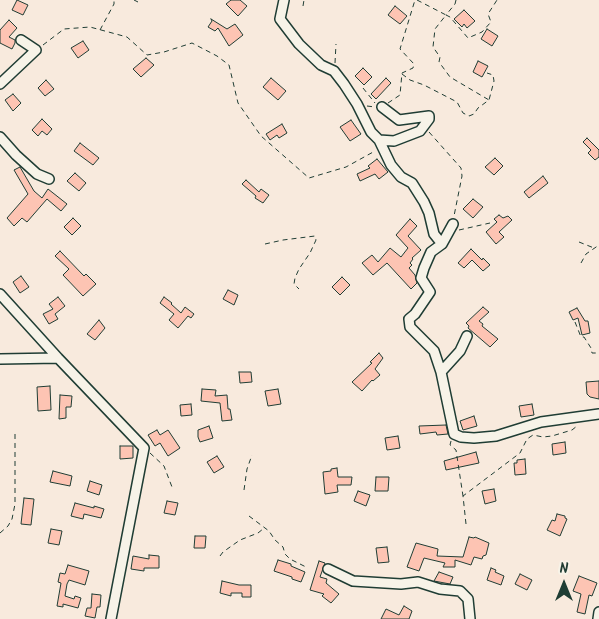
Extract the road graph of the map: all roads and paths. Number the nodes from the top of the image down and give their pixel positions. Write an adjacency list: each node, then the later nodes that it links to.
1 (114, 0): 11 (path)
2 (134, 0): 8 (path)
3 (284, 0): 15 (street)
4 (304, 0): 9 (path)
5 (416, 0): 10 (path); 16 (path)
6 (456, 0): 10 (path)
7 (497, 0): 10 (path)
8 (138, 2)
9 (303, 6)
10 (446, 14): 20 (path)
11 (100, 30): 14 (path); 25 (path)
12 (21, 40): 14 (street)
13 (336, 44): 15 (path)
14 (36, 50): 18 (street)
15 (334, 71): 21 (street)
16 (402, 73): 20 (path); 22 (path)
17 (488, 73): 20 (path)
18 (0, 84)
19 (363, 88): 22 (path)
20 (489, 100)
21 (358, 106): 22 (path); 25 (street)
22 (382, 107): 23 (street)
23 (424, 126): 25 (street); 28 (path)
24 (0, 136): 26 (street)
25 (380, 143): 31 (street)
26 (49, 179)
27 (490, 222): 28 (path)
28 (450, 228): 31 (street)
29 (579, 242): 33 (path)
30 (265, 244): 35 (path)
31 (442, 244): 42 (street)
32 (599, 245): 33 (path)
33 (594, 248): 34 (path)
34 (581, 263)
35 (299, 289)
36 (0, 294): 40 (street)
37 (575, 322): 39 (path)
38 (468, 336): 42 (street)
39 (599, 353)
40 (58, 358): 41 (street); 47 (street)
41 (0, 359)
42 (441, 372): 46 (street)
43 (599, 414): 44 (street)
44 (585, 416): 46 (street); 51 (path)
45 (15, 432): 55 (path)
46 (454, 434): 51 (path)
47 (144, 448): 49 (path); 60 (street)
48 (252, 455): 50 (path)
49 (172, 487)
50 (244, 490)
51 (463, 496): 53 (path)
52 (249, 516): 54 (path)
53 (466, 524)
54 (264, 529): 56 (path); 57 (path)
55 (0, 533)
56 (220, 556)
57 (306, 568)
58 (328, 570): 61 (street)
59 (599, 612): 62 (street)
60 (110, 619)
61 (470, 619)
62 (598, 619)

